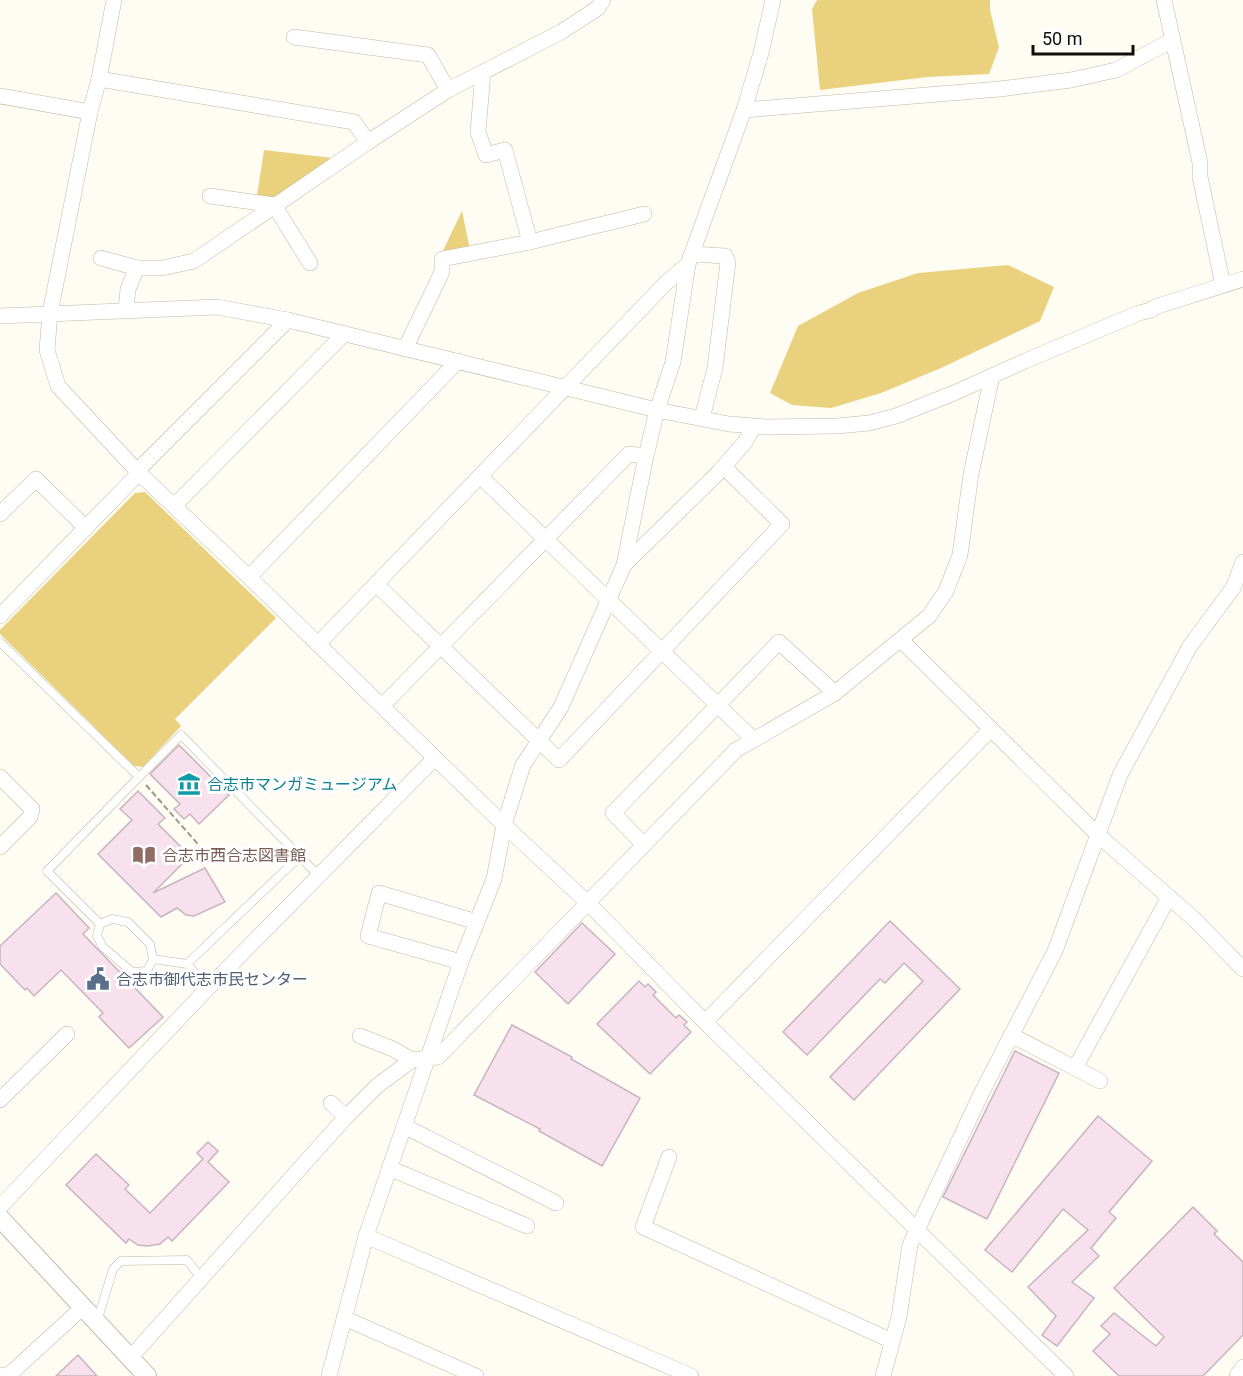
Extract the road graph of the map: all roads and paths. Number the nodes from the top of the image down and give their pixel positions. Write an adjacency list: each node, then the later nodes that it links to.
1 (114, 0): 8 (street)
2 (603, 0): 7 (street)
3 (773, 0): 11 (street)
4 (1164, 0): 6 (street)
5 (294, 37): 9 (street)
6 (1171, 40): 11 (street); 23 (street)
7 (483, 72): 9 (street); 17 (street)
8 (99, 79): 12 (street); 13 (street)
9 (448, 90): 13 (street)
10 (0, 96): 12 (street)
11 (744, 110): 19 (street)
12 (90, 112): 25 (street)
13 (368, 142): 15 (street)
14 (210, 196): 15 (street)
15 (274, 205): 20 (street); 21 (street)
16 (644, 214): 17 (street)
17 (530, 242): 29 (street)
18 (101, 258): 21 (street)
19 (690, 259): 32 (street); 33 (street); 34 (street)
20 (310, 264)
21 (137, 267): 24 (street)
22 (1243, 279): 23 (street)
23 (1223, 285): 31 (street)
24 (126, 310): 25 (street); 27 (street)
25 (50, 313): 26 (street); 38 (street)
26 (0, 316)
27 (288, 320): 28 (street); 38 (street)
28 (344, 334): 29 (street); 40 (street)
29 (405, 349): 30 (street)
30 (458, 361): 32 (street); 46 (street)
31 (993, 376): 35 (street); 51 (street)
32 (565, 387): 33 (street); 39 (street)
33 (657, 410): 34 (street); 36 (street)
34 (702, 418): 35 (street)
35 (754, 427): 37 (street)
36 (646, 456): 43 (street); 45 (street)
37 (724, 466): 45 (street); 55 (street)
38 (139, 474): 40 (street); 42 (street)
39 (480, 476): 43 (street); 47 (street)
40 (174, 506): 46 (street)
41 (0, 514): 42 (street)
42 (86, 528): 50 (street)
43 (546, 539): 49 (street); 54 (street)
44 (1243, 562): 48 (street)
45 (624, 565): 49 (street)
46 (249, 577): 53 (street)
47 (376, 584): 53 (street); 54 (street)
48 (1238, 591): 66 (street)
49 (609, 599): 55 (street); 61 (street)
50 (0, 616)
51 (901, 640): 56 (street); 59 (street)
52 (0, 642): 64 (lane)
53 (318, 644): 58 (street)
54 (441, 646): 58 (street); 61 (street)
55 (662, 652): 57 (street); 61 (street)
56 (835, 693): 57 (street); 60 (street)
57 (717, 704): 60 (street); 67 (street)
58 (383, 705): 62 (street)
59 (991, 729): 66 (street); 81 (street)
60 (753, 739): 67 (street)
61 (538, 740): 65 (street)
62 (435, 758): 65 (street); 71 (street)
63 (0, 777): 68 (street)
64 (139, 777): 69 (lane); 70 (path); 75 (lane)
65 (504, 825): 73 (street); 74 (street)
66 (1097, 834): 72 (street); 83 (street)
67 (644, 844): 73 (street)
68 (0, 847)
69 (300, 856): 71 (lane); 78 (lane)
70 (211, 859)
71 (318, 875): 80 (street)
72 (1169, 897): 79 (street); 87 (street)
73 (587, 902): 81 (street); 85 (street)
74 (477, 922): 77 (street); 77 (street)
75 (100, 924): 76 (lane); 76 (lane)
76 (153, 959): 78 (lane)
77 (461, 962): 85 (street)
78 (187, 964): 80 (lane)
79 (1243, 969)
80 (208, 988): 96 (street)
81 (705, 1022): 99 (street)
82 (67, 1034): 89 (street)
83 (1011, 1035): 87 (street); 99 (street)
84 (360, 1036): 86 (street)
85 (428, 1058): 86 (street); 92 (street)
86 (412, 1060): 91 (street)
87 (1075, 1068): 88 (street)
88 (1100, 1080)
89 (0, 1100)
90 (331, 1103): 91 (street)
91 (346, 1117): 101 (street)
92 (404, 1126): 94 (street); 95 (street)
93 (669, 1157): 105 (street)
94 (389, 1168): 98 (street); 100 (street)
95 (556, 1203)
96 (0, 1207)
97 (0, 1218): 102 (street)
98 (527, 1226)
99 (917, 1229): 105 (street); 114 (street)
100 (366, 1236): 103 (street); 113 (street)
101 (201, 1278): 104 (lane); 106 (street)
102 (82, 1308): 104 (street); 109 (street)
103 (344, 1318): 111 (street); 112 (street)
104 (97, 1323): 106 (street)
105 (892, 1341): 108 (street)
106 (130, 1358): 110 (street)
107 (1243, 1367): 115 (street)
108 (885, 1375)
109 (0, 1376)
110 (147, 1376)
111 (329, 1376)
112 (476, 1376)
113 (691, 1376)
114 (1066, 1376)
115 (1237, 1376)

